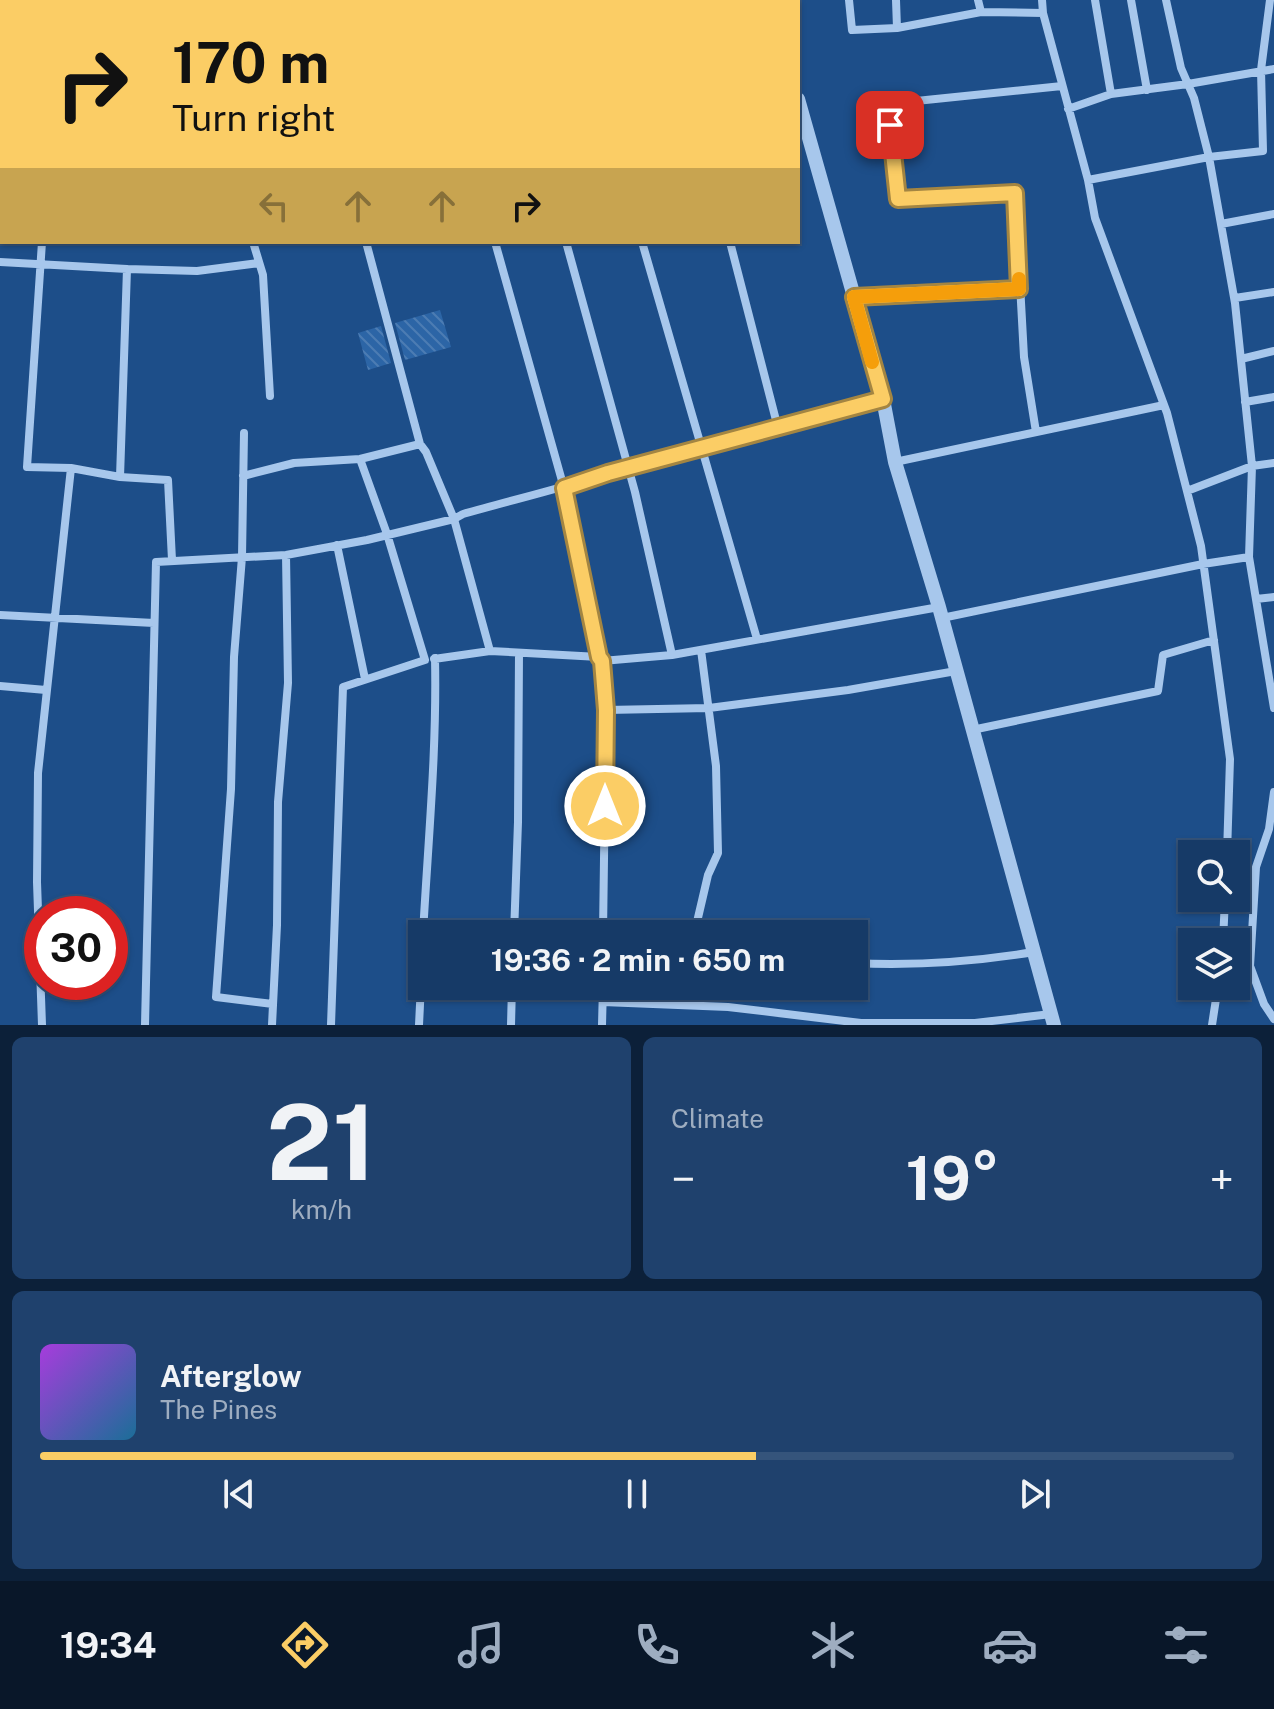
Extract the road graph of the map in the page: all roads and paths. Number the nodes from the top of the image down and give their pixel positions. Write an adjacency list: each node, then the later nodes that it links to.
1 (849, 0): 11 (street)
2 (896, 0): 11 (street)
3 (978, 0): 9 (street)
4 (1042, 0): 10 (street)
5 (1095, 0): 17 (street)
6 (1131, 0): 16 (street)
7 (1166, 0): 14 (street)
8 (1270, 0): 13 (street)
9 (981, 12): 10 (street); 11 (street)
10 (1043, 13): 15 (street)
11 (897, 28)
12 (1274, 69): 13 (street)
13 (1261, 70): 14 (street); 20 (street)
14 (1188, 84): 16 (street); 20 (street)
15 (1062, 86): 19 (street); 35 (street)
16 (1147, 90): 17 (street)
17 (1111, 94): 19 (street)
18 (800, 106): 37 (street)
19 (1068, 109): 21 (street)
20 (1209, 157): 21 (street); 23 (street)
21 (1088, 180): 45 (street)
22 (1274, 214): 23 (street)
23 (1221, 224): 38 (street)
24 (42, 244): 33 (street)
25 (254, 244): 32 (street)
26 (367, 244): 49 (street)
27 (496, 244): 59 (street)
28 (567, 244): 56 (street)
29 (643, 244): 50 (street)
30 (731, 244): 46 (street)
31 (0, 262): 33 (street)
32 (259, 263): 34 (street); 41 (street)
33 (41, 264): 34 (street); 55 (street)
34 (127, 269): 58 (street)
35 (1019, 289): 37 (street); 47 (street)
36 (1274, 292): 38 (street)
37 (854, 297): 43 (street)
38 (1235, 298): 40 (street)
39 (1274, 351): 40 (street)
40 (1241, 359): 44 (street)
41 (270, 396)
42 (1274, 397): 44 (street)
43 (883, 399): 46 (street); 52 (street)
44 (1245, 402): 54 (street)
45 (1164, 405): 47 (street); 60 (street)
46 (778, 428): 50 (street)
47 (1036, 432): 52 (street)
48 (244, 433): 57 (street)
49 (420, 444): 51 (street); 61 (street)
50 (703, 448): 56 (street); 75 (street)
51 (360, 459): 57 (street); 62 (street)
52 (895, 462): 71 (street)
53 (1274, 463): 54 (street)
54 (1252, 466): 60 (street); 66 (street)
55 (71, 468): 58 (street); 73 (street)
56 (628, 468): 59 (street); 80 (street)
57 (243, 476): 65 (street)
58 (120, 477): 67 (street)
59 (564, 488): 61 (street); 82 (street)
60 (1187, 491): 68 (street)
61 (454, 519): 62 (street); 78 (street)
62 (387, 534): 63 (street); 83 (street)
63 (337, 545): 64 (street); 85 (street)
64 (286, 555): 65 (street); 105 (street)
65 (242, 557): 67 (street); 105 (street)
66 (1249, 557): 68 (street); 70 (street)
67 (172, 560): 74 (street)
68 (1203, 564): 71 (street); 76 (street)
69 (1274, 597): 70 (street)
70 (1256, 599): 89 (street)
71 (941, 612): 75 (street); 84 (street)
72 (0, 615): 73 (street)
73 (56, 618): 74 (street); 87 (street)
74 (154, 623): 110 (street)
75 (757, 639): 77 (street)
76 (1214, 640): 91 (street); 93 (street)
77 (701, 650): 80 (street); 88 (street)
78 (490, 651): 79 (street); 81 (street)
79 (519, 653): 82 (street); 95 (street)
80 (672, 655): 82 (street)
81 (435, 658): 83 (street); 94 (street)
82 (601, 659): 90 (street)
83 (425, 660): 85 (street)
84 (956, 671): 88 (street); 91 (street)
85 (365, 679): 112 (street)
86 (0, 686): 87 (street)
87 (46, 690): 109 (street)
88 (709, 708): 90 (street); 97 (street)
89 (1274, 708)
90 (606, 710): 96 (street)
91 (972, 730): 98 (street)
92 (1274, 792): 107 (street)
93 (1227, 840)
94 (424, 920)
95 (514, 920)
96 (603, 920)
97 (697, 920)
98 (1034, 952): 99 (street); 108 (street)
99 (868, 964)
100 (420, 1000): 113 (street)
101 (512, 1000): 114 (street)
102 (697, 1000): 106 (street)
103 (1216, 1000): 116 (street)
104 (603, 1002): 106 (street); 115 (street)
105 (273, 1004): 111 (street)
106 (697, 1005): 108 (street)
107 (1274, 1019)
108 (1052, 1020)
109 (42, 1025)
110 (145, 1025)
111 (272, 1025)
112 (331, 1025)
113 (419, 1025)
114 (511, 1025)
115 (602, 1025)
116 (1212, 1025)

